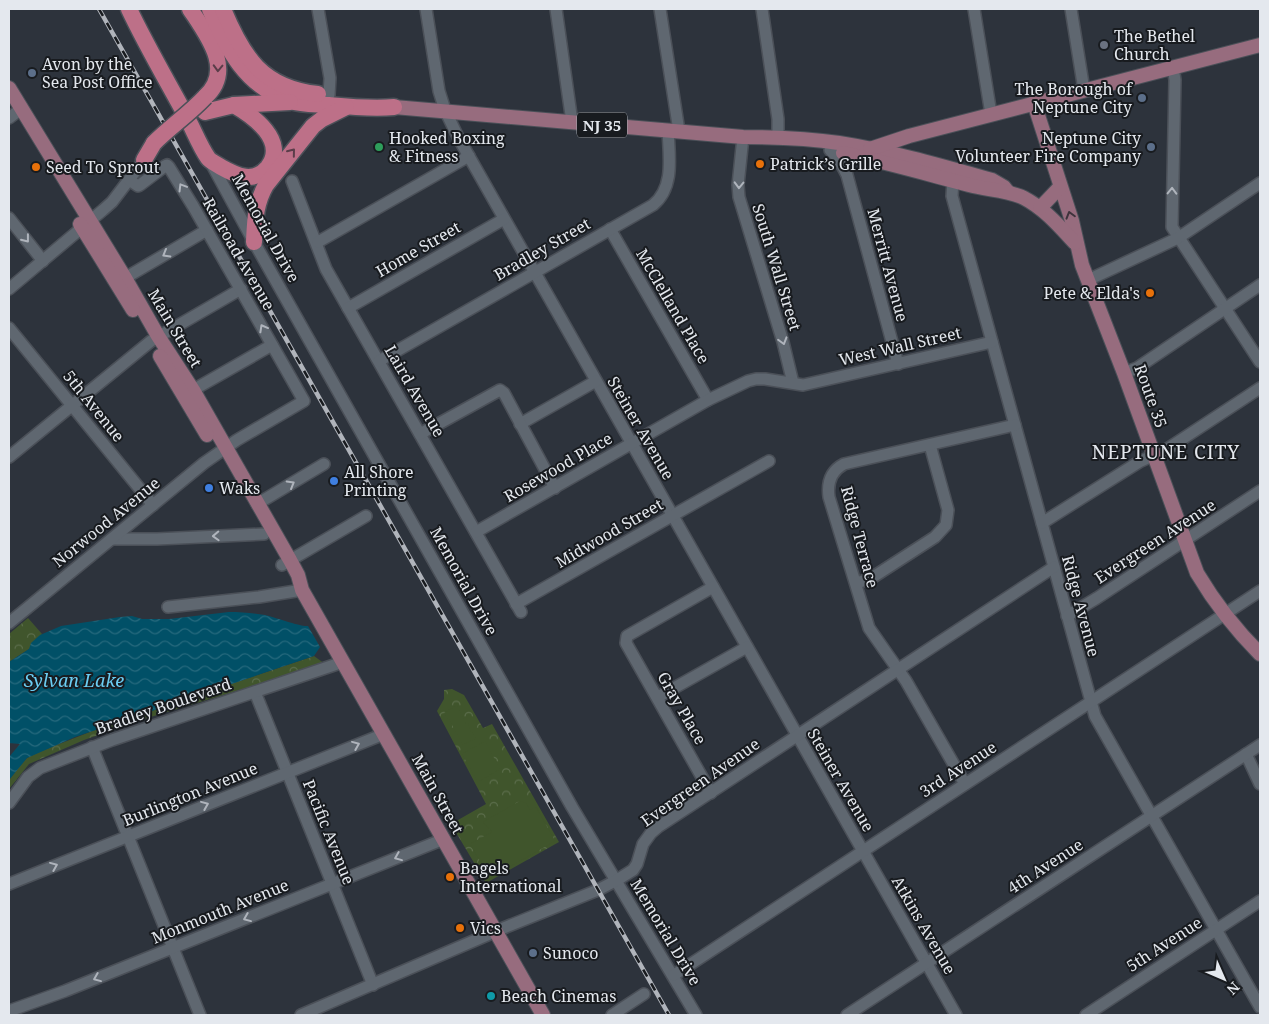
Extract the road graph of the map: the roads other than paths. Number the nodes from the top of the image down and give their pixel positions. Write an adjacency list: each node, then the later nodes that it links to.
1 (121, 9): 16 (highway)
2 (129, 9): 16 (highway)
3 (176, 9): 14 (highway)
4 (190, 9): 14 (highway)
5 (210, 9): 21 (highway, NJ 35)
6 (223, 9): 20 (highway, NJ 35)
7 (318, 9): 20 (street)
8 (426, 9): 27 (street, Steiner Avenue)
9 (556, 9): 30 (street)
10 (660, 9): 31 (street)
11 (762, 9): 34 (street)
12 (974, 9): 29 (street)
13 (1071, 9): 19 (street)
14 (205, 34): 23 (highway, one-way to 23)
15 (1260, 45): 17 (main road)
16 (148, 47): 39 (highway)
17 (1173, 68): 19 (main road); 53 (street, one-way to 17)
18 (9, 88): 28 (main road, Main Street)
19 (1084, 90): 22 (main road)
20 (329, 95): 25 (highway, NJ 35)
21 (292, 102): 24 (highway); 26 (highway, NJ 35)
22 (1034, 104): 29 (main road); 45 (main road)
23 (205, 105): 24 (highway); 38 (highway)
24 (234, 105): 39 (highway)
25 (394, 106): 26 (highway, NJ 35); 27 (main road, NJ 35)
26 (347, 107): 54 (highway, one-way to 26)
27 (445, 110): 30 (main road, NJ 35); 37 (street, Steiner Avenue)
28 (13, 112): 50 (main road, Main Street)
29 (991, 114): 32 (main road)
30 (572, 122): 31 (main road, NJ 35)
31 (673, 131): 33 (main road, NJ 35); 51 (street, Bradley Street)
32 (909, 136): 35 (main road); 36 (main road)
33 (743, 137): 34 (main road, NJ 35); 35 (main road, NJ 35); 75 (street, South Wall Street, one-way to 75)
34 (778, 137): 35 (main road, NJ 35)
35 (834, 147): 36 (main road); 40 (street, Merritt Avenue)
36 (864, 153): 40 (street); 42 (main road); 46 (main road)
37 (469, 156): 49 (street, Steiner Avenue); 55 (street)
38 (144, 160): 41 (street)
39 (209, 160): 54 (street, Memorial Drive)
40 (848, 175): 72 (street, Merritt Avenue)
41 (129, 180): 50 (street); 52 (street, Railroad Avenue, one-way to 41)
42 (953, 180): 46 (main road); 68 (street, Ridge Avenue)
43 (292, 181): 55 (street, Laird Avenue)
44 (1260, 182): 53 (street)
45 (1060, 187): 47 (main road); 56 (main road, one-way to 45)
46 (1008, 192): 47 (main road, Route 35)
47 (1040, 208): 56 (main road, Route 35)
48 (9, 218): 57 (street, one-way to 57)
49 (504, 219): 58 (street, Steiner Avenue); 64 (street, Home Street)
50 (87, 225): 57 (street); 59 (main road, Main Street); 67 (main road, Main Street)
51 (610, 229): 58 (street, Bradley Street); 78 (street, McClelland Place)
52 (207, 230): 59 (street, one-way to 59); 63 (street, Railroad Avenue)
53 (1178, 238): 60 (street); 65 (street)
54 (254, 242): 134 (street, Memorial Drive)
55 (318, 242): 64 (street, Laird Avenue)
56 (1076, 244): 60 (main road, Route 35)
57 (43, 261): 62 (street)
58 (535, 272): 70 (street, Bradley Street); 74 (street, Steiner Avenue)
59 (125, 278): 67 (main road, Main Street)
60 (1088, 280): 73 (main road, Route 35)
61 (1260, 285): 65 (street)
62 (9, 289)
63 (241, 289): 67 (street); 69 (street, Railroad Avenue, one-way to 63)
64 (348, 308): 70 (street, Laird Avenue)
65 (1225, 308): 71 (street); 73 (street)
66 (9, 328): 80 (street, 5th Avenue)
67 (155, 339): 77 (main road, Main Street); 80 (street); 86 (main road, Main Street)
68 (992, 342): 72 (street, West Wall Street); 82 (street, Ridge Avenue)
69 (272, 344): 77 (street); 79 (street, Railroad Avenue)
70 (378, 361): 83 (street, Laird Avenue)
71 (1260, 362)
72 (898, 364): 75 (street, West Wall Street)
73 (1124, 373): 87 (main road, Route 35)
74 (596, 381): 81 (street); 84 (street, Steiner Avenue)
75 (793, 382): 78 (street, Rosewood Place)
76 (1260, 388): 87 (street)
77 (192, 390): 86 (main road, Main Street)
78 (708, 400): 84 (street, Rosewood Place)
79 (304, 401): 86 (street, Norwood Avenue)
80 (72, 405): 88 (street); 94 (street, 5th Avenue)
81 (520, 424): 83 (street); 91 (street)
82 (1014, 425): 85 (street, Ridge Terrace); 97 (street, Ridge Avenue)
83 (420, 434): 98 (street, Laird Avenue)
84 (632, 444): 91 (street, Rosewood Place); 96 (street, Steiner Avenue)
85 (930, 445): 104 (street); 104 (street, Ridge Terrace)
86 (221, 450): 93 (main road, Main Street); 94 (street, Norwood Avenue); 99 (main road, Main Street)
87 (1154, 455): 97 (street); 101 (main road, Route 35)
88 (9, 457)
89 (769, 461): 96 (street, Midwood Street)
90 (324, 464): 93 (street, one-way to 90)
91 (555, 488): 98 (street, Rosewood Place)
92 (1260, 491): 101 (street, Evergreen Avenue)
93 (257, 504): 102 (main road, Main Street)
94 (153, 505): 100 (street, Norwood Avenue)
95 (366, 516): 102 (street)
96 (672, 516): 105 (street, Steiner Avenue); 109 (street, Midwood Street)
97 (1042, 523): 103 (street, Ridge Avenue)
98 (476, 532): 109 (street, Laird Avenue)
99 (264, 534): 100 (street, one-way to 100); 102 (main road, Main Street)
100 (112, 538): 112 (street, Norwood Avenue)
101 (1185, 540): 110 (main road, Route 35); 111 (street, Evergreen Avenue)
102 (286, 562): 106 (main road, Main Street)
103 (1054, 567): 111 (street, Ridge Avenue); 116 (street, Evergreen Avenue)
104 (856, 583): 116 (street, Ridge Terrace)
105 (713, 587): 113 (street, Steiner Avenue); 118 (street, Gray Place)
106 (302, 590): 108 (street); 115 (main road, Main Street)
107 (1260, 591): 110 (street, 3rd Avenue)
108 (168, 607)
109 (519, 608)
110 (1224, 614): 114 (main road, Route 35); 119 (street, 3rd Avenue)
111 (1067, 616): 119 (street, Ridge Avenue)
112 (9, 623)
113 (747, 647): 118 (street); 121 (street, Steiner Avenue)
114 (1260, 654)
115 (343, 662): 117 (street, Bradley Boulevard); 120 (main road, Main Street)
116 (898, 670): 121 (street, Evergreen Avenue); 126 (street, Ridge Terrace)
117 (255, 692): 123 (street, Bradley Boulevard); 125 (street, Pacific Avenue)
118 (658, 698): 128 (street, Gray Place)
119 (1091, 702): 126 (street, 3rd Avenue); 130 (street, Ridge Avenue)
120 (384, 734): 125 (street, Burlington Avenue, one-way to 120); 132 (main road, Main Street)
121 (798, 736): 128 (street, Evergreen Avenue); 133 (street, Steiner Avenue)
122 (1260, 745): 124 (street, 4th Avenue)
123 (92, 747): 129 (street, Bradley Boulevard); 131 (street)
124 (1246, 754): 127 (street); 130 (street, 4th Avenue)
125 (287, 773): 131 (street, Burlington Avenue, one-way to 125); 136 (street, Pacific Avenue)
126 (965, 784): 133 (street, 3rd Avenue)
127 (1260, 784)
128 (711, 793): 134 (street, Evergreen Avenue)
129 (9, 803)
130 (1152, 816): 138 (street, Ridge Avenue); 141 (street, 4th Avenue)
131 (128, 836): 135 (street, Burlington Avenue, one-way to 131); 140 (street)
132 (444, 839): 136 (street, Monmouth Avenue, one-way to 136); 139 (main road, Main Street)
133 (863, 851): 141 (street, Atkins Avenue); 142 (street, 3rd Avenue)
134 (617, 880): 139 (street, Evergreen Avenue); 142 (street, Memorial Drive)
135 (9, 884)
136 (332, 884): 140 (street, Monmouth Avenue, one-way to 140); 143 (street, Pacific Avenue)
137 (1260, 900): 138 (street, 5th Avenue)
138 (1216, 929): 145 (street, Ridge Avenue); 154 (street, 5th Avenue)
139 (496, 932): 143 (street, Evergreen Avenue); 149 (main road, Main Street)
140 (173, 948): 146 (street, Monmouth Avenue, one-way to 146); 147 (street)
141 (927, 964): 152 (street, 4th Avenue); 153 (street, Atkins Avenue)
142 (674, 975): 151 (street, Memorial Drive)
143 (373, 985): 148 (street, Evergreen Avenue)
144 (644, 994): 150 (street)
145 (1260, 1007)
146 (9, 1011)
147 (200, 1015)
148 (301, 1015)
149 (543, 1015)
150 (612, 1015)
151 (696, 1015)
152 (847, 1015)
153 (956, 1015)
154 (1086, 1015)

